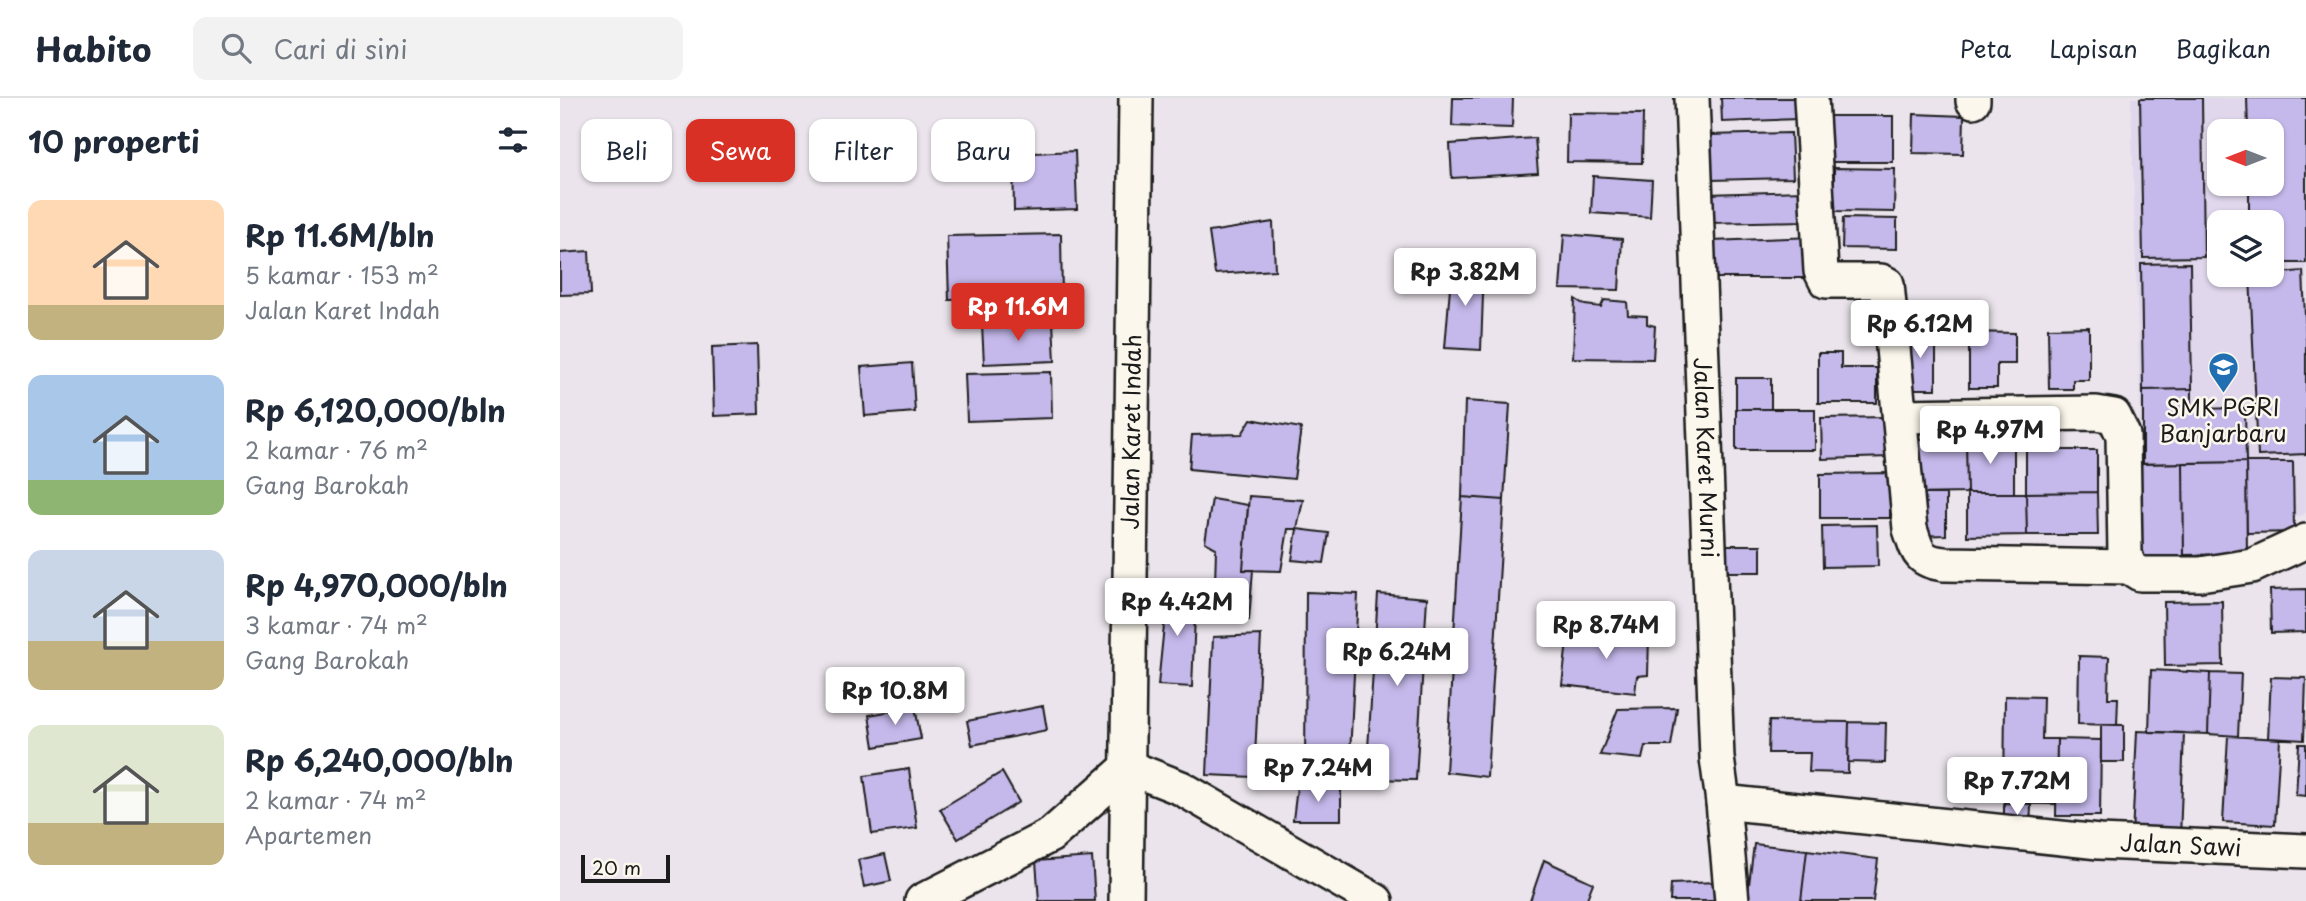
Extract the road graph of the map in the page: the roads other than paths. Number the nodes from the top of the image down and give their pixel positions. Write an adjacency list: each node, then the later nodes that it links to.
1 (1136, 98): 7 (street, Jalan Karet Indah)
2 (1692, 98): 8 (street, Jalan Karet Murni)
3 (1811, 98): 4 (street)
4 (1900, 416): 6 (street); 6 (street)
5 (2306, 541): 6 (street)
6 (2129, 567)
7 (1128, 767): 10 (street); 12 (street, Jalan Karet Indah); 13 (street)
8 (1723, 802): 9 (street, Jalan Sawi); 14 (street, Jalan Karet Murni)
9 (2306, 851)
10 (960, 891): 11 (street)
11 (922, 901)
12 (1126, 901)
13 (1376, 901)
14 (1732, 901)

